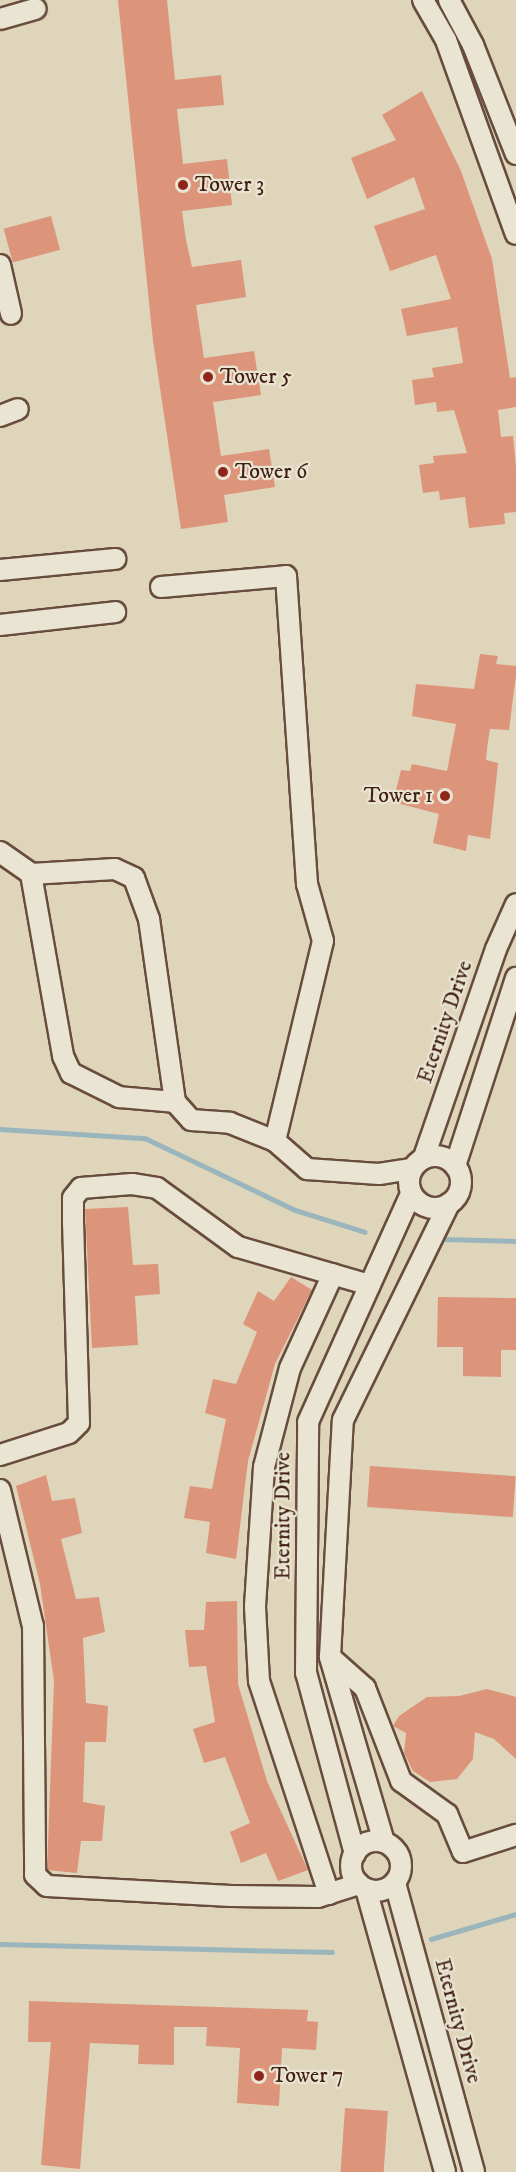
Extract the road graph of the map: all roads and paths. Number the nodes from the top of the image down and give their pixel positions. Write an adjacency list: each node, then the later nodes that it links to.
1 (423, 0): 6 (street)
2 (449, 0): 5 (street)
3 (36, 9): 4 (street)
4 (0, 19)
5 (516, 154)
6 (516, 234)
7 (0, 265): 8 (street)
8 (11, 314)
9 (115, 559): 10 (street)
10 (0, 570)
11 (161, 587): 19 (street)
12 (115, 612): 13 (street)
13 (0, 625)
14 (0, 852): 15 (street)
15 (31, 874): 18 (street); 18 (street)
16 (516, 904): 20 (street, Eternity Drive)
17 (516, 978): 21 (street, Eternity Drive)
18 (175, 1102): 19 (street)
19 (275, 1141): 20 (street)
20 (418, 1163): 21 (street); 22 (street, Eternity Drive)
21 (455, 1166): 23 (street, Eternity Drive)
22 (411, 1194): 23 (street); 25 (street, Eternity Drive)
23 (449, 1204): 29 (street, Eternity Drive)
24 (333, 1274): 25 (street); 26 (street); 36 (street)
25 (370, 1285): 28 (street, Eternity Drive)
26 (0, 1455)
27 (0, 1490): 36 (street)
28 (307, 1498): 29 (street); 33 (street, Eternity Drive)
29 (338, 1505): 30 (street, Eternity Drive)
30 (330, 1658): 31 (street); 32 (street, Eternity Drive)
31 (516, 1835)
32 (384, 1842): 33 (street); 34 (street, Eternity Drive)
33 (355, 1854): 35 (street, Eternity Drive)
34 (395, 1882): 35 (street); 38 (street, Eternity Drive)
35 (363, 1887): 36 (street); 37 (street, Eternity Drive)
36 (329, 1893)
37 (445, 2172)
38 (474, 2172)

